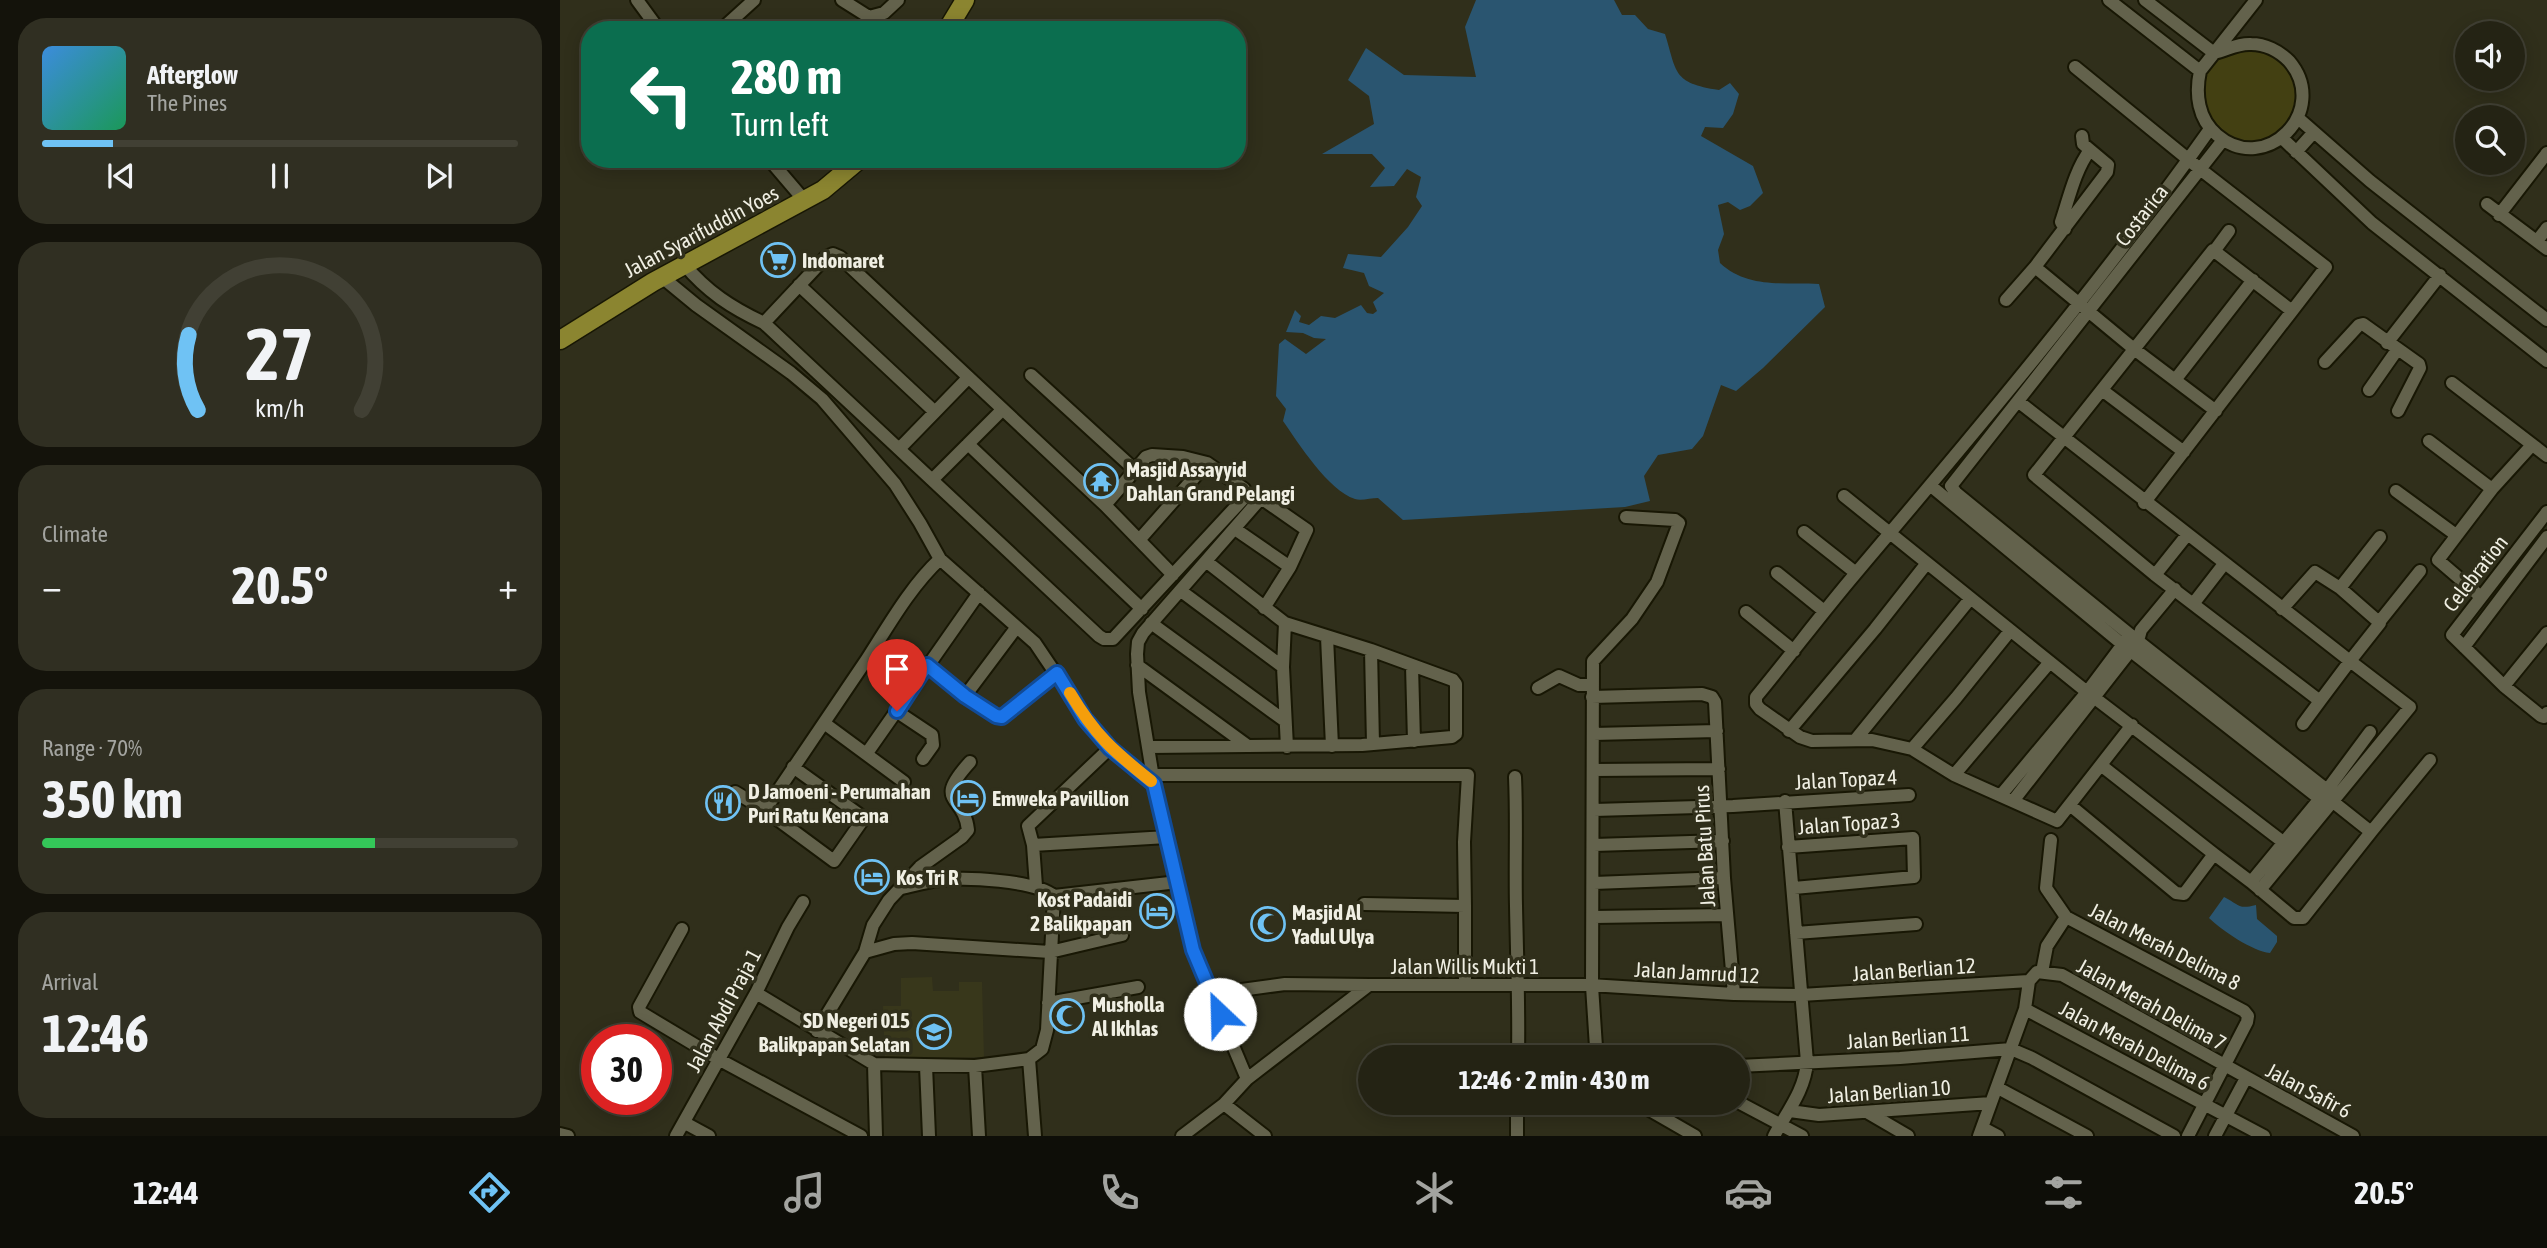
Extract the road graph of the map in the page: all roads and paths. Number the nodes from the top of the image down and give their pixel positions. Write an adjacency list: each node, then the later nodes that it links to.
1 (637, 0): 9 (street)
2 (754, 0): 10 (street)
3 (842, 0): 4 (street)
4 (898, 0)
5 (965, 0): 11 (highway)
6 (2109, 0): 14 (street)
7 (2145, 0): 12 (street)
8 (2256, 0): 12 (street)
9 (652, 21)
10 (740, 21)
11 (952, 21)
12 (2214, 53): 14 (street); 15 (street)
13 (2075, 67): 24 (street)
14 (2200, 71): 16 (street)
15 (2298, 118): 17 (street); 19 (street)
16 (2210, 129): 20 (street); 24 (street, Costarica)
17 (2314, 132): 22 (street); 46 (street)
18 (2082, 136): 21 (street)
19 (2282, 138): 20 (street); 22 (street)
20 (2224, 141): 27 (street, Costarica)
21 (2090, 150): 32 (street); 32 (street)
22 (2296, 152): 38 (street)
23 (2547, 153): 30 (street)
24 (2189, 160): 27 (street); 43 (street, Costarica)
25 (777, 168): 28 (street)
26 (849, 168): 28 (highway, Jalan Syarifuddin Yoes)
27 (2200, 169): 44 (street); 45 (street, Costarica)
28 (804, 200): 36 (highway, Jalan Syarifuddin Yoes)
29 (2487, 205): 30 (street)
30 (2499, 215): 34 (street)
31 (2547, 228): 34 (street)
32 (2065, 229): 37 (street)
33 (2229, 230): 35 (street)
34 (2542, 245)
35 (2215, 250): 40 (street); 50 (street)
36 (684, 264): 39 (highway, Jalan Syarifuddin Yoes); 47 (street)
37 (2035, 267): 42 (street); 43 (street)
38 (2440, 275): 49 (street); 51 (street)
39 (662, 277): 48 (highway, Jalan Syarifuddin Yoes); 93 (street)
40 (2253, 279): 44 (street); 55 (street)
41 (799, 285): 47 (street); 54 (street); 63 (street)
42 (2006, 300)
43 (2078, 303): 45 (street); 71 (street, Costarica)
44 (2292, 311): 61 (street)
45 (2089, 313): 50 (street); 59 (street, Costarica)
46 (2547, 320)
47 (764, 323): 68 (street)
48 (560, 340)
49 (2392, 346): 52 (street); 58 (street); 62 (street)
50 (2134, 349): 55 (street); 57 (street)
51 (2547, 361)
52 (2325, 362)
53 (1031, 375): 74 (street)
54 (968, 378): 60 (street); 63 (street)
55 (2175, 380): 61 (street)
56 (2452, 383): 67 (street)
57 (2102, 390): 64 (street); 69 (street)
58 (2369, 390)
59 (2019, 402): 64 (street); 73 (street, Costarica)
60 (1002, 410): 66 (street); 81 (street)
61 (2216, 411): 69 (street)
62 (2398, 411)
63 (935, 412): 68 (street)
64 (2064, 438): 80 (street); 102 (street)
65 (2429, 441): 77 (street)
66 (968, 444): 75 (street); 111 (street)
67 (2532, 444): 70 (street); 77 (street)
68 (900, 448): 75 (street)
69 (2184, 453): 80 (street)
70 (2547, 456)
71 (1952, 458): 73 (street); 76 (street, Costarica)
72 (1207, 463): 74 (street); 92 (street); 101 (street)
73 (1965, 468): 83 (street)
74 (1135, 470): 81 (street)
75 (933, 479): 111 (street)
76 (1931, 486): 83 (street); 87 (street, Costarica)
77 (2492, 489): 89 (street)
78 (2396, 491): 89 (street)
79 (1844, 496): 87 (street)
80 (2144, 503): 88 (street)
81 (1105, 505): 92 (street)
82 (2547, 512): 107 (street, Celebration)
83 (1975, 516): 122 (street)
84 (1626, 517): 135 (street)
85 (1235, 529): 94 (street); 97 (street); 97 (street)
86 (1804, 532): 99 (street)
87 (1890, 534): 95 (street); 99 (street, Costarica)
88 (2187, 535): 96 (street); 102 (street)
89 (2456, 535): 107 (street)
90 (2380, 537): 104 (street)
91 (2547, 537): 123 (street, Celebration)
92 (1140, 539): 101 (street)
93 (940, 559): 106 (street); 142 (street)
94 (1207, 562): 105 (street); 110 (street)
95 (1927, 563): 108 (street); 146 (street)
96 (2224, 564): 109 (street); 112 (street)
97 (1290, 567): 110 (street)
98 (2420, 571): 115 (street)
99 (1856, 572): 113 (street, Costarica)
100 (1777, 573): 113 (street)
101 (1173, 575): 111 (street)
102 (2155, 575): 103 (street)
103 (2175, 589): 109 (street); 122 (street)
104 (2340, 589): 112 (street); 115 (street)
105 (1181, 591): 116 (street); 131 (street)
106 (979, 593): 118 (street); 128 (street)
107 (2481, 597): 123 (street, Celebration)
108 (1970, 598): 119 (street); 149 (street)
109 (2193, 604): 138 (street)
110 (1265, 608): 117 (street)
111 (1142, 609)
112 (2283, 609): 126 (street)
113 (1824, 611): 125 (street, Costarica)
114 (1746, 612): 125 (street)
115 (2380, 621): 126 (street)
116 (1151, 623): 129 (street); 141 (street)
117 (1285, 623): 121 (street); 131 (street)
118 (1016, 628): 132 (street); 137 (street)
119 (2010, 631): 127 (street); 157 (street)
120 (2547, 633): 133 (street)
121 (1326, 637): 124 (street); 153 (street)
122 (2133, 640): 136 (street); 173 (street)
123 (2464, 647): 133 (street)
124 (1371, 650): 130 (street); 151 (street)
125 (1794, 651): 146 (street, Costarica)
126 (2350, 661): 138 (street); 173 (street)
127 (2050, 662): 136 (street); 166 (street)
128 (927, 665): 137 (street); 139 (street)
129 (1137, 665): 152 (street); 154 (street)
130 (1412, 666): 150 (street); 150 (street)
131 (1283, 667): 141 (street)
132 (1057, 673): 137 (street); 156 (street)
133 (2504, 686): 140 (street)
134 (1538, 688): 135 (street)
135 (1589, 688): 145 (street, Jalan Batu Pirus); 148 (street)
136 (2091, 695): 144 (street); 172 (street)
137 (965, 696)
138 (2320, 701): 143 (street)
139 (897, 711): 158 (street); 159 (street)
140 (2547, 713)
141 (1285, 721): 155 (street)
142 (824, 723): 158 (street); 163 (street)
143 (2303, 724)
144 (2132, 725): 162 (street); 183 (street)
145 (1717, 731): 148 (street); 165 (street, Jalan Batu Pirus)
146 (1789, 731): 149 (street)
147 (2371, 732): 173 (street)
148 (1593, 734): 164 (street)
149 (1856, 739): 157 (street)
150 (1414, 741): 151 (street)
151 (1373, 744): 153 (street)
152 (1248, 746): 154 (street); 155 (street)
153 (1332, 746): 155 (street)
154 (1149, 747): 168 (street)
155 (1287, 747)
156 (1110, 748): 168 (street); 184 (street)
157 (1912, 749): 166 (street)
158 (867, 753): 169 (street)
159 (923, 759)
160 (2430, 760): 179 (street)
161 (970, 762): 193 (street)
162 (2102, 766): 176 (street); 187 (street)
163 (793, 767): 177 (street); 177 (street)
164 (1593, 769): 165 (street); 178 (street)
165 (1719, 769): 175 (street, Jalan Batu Pirus)
166 (1954, 775): 172 (street)
167 (1515, 777): 210 (street)
168 (1154, 780): 180 (street); 198 (street)
169 (904, 782)
170 (735, 792): 177 (street)
171 (1909, 795): 174 (street, Jalan Topaz 4)
172 (2007, 798): 176 (street)
173 (2328, 798): 179 (street); 183 (street); 192 (street)
174 (1785, 801): 175 (street, Jalan Topaz 4); 186 (street)
175 (1722, 805): 178 (street, Jalan Topaz 4); 182 (street, Jalan Batu Pirus)
176 (2071, 806): 187 (street)
177 (765, 810)
178 (1594, 810): 185 (street)
179 (2371, 832): 192 (street)
180 (1167, 837): 184 (street); 189 (street)
181 (2050, 840): 201 (street)
182 (1723, 841): 185 (street); 188 (street, Jalan Batu Pirus)
183 (2283, 842): 192 (street)
184 (1033, 845): 191 (street)
185 (1594, 845): 190 (street)
186 (1788, 847): 194 (street); 194 (street, Jalan Topaz 3)
187 (2214, 854): 192 (street)
188 (1724, 878): 190 (street); 199 (street, Jalan Batu Pirus)
189 (1178, 882): 195 (street); 216 (street)
190 (1594, 883): 200 (street)
191 (1036, 886): 193 (street); 195 (street)
192 (2255, 886)
193 (902, 888): 206 (street)
194 (1794, 888): 204 (street)
195 (1054, 896): 207 (street)
196 (803, 902): 214 (street, Jalan Abdi Praja 1)
197 (1364, 904): 198 (street)
198 (1465, 906): 209 (street)
199 (1727, 915): 200 (street); 215 (street, Jalan Batu Pirus)
200 (1594, 917): 212 (street)
201 (2066, 917): 208 (street, Jalan Merah Delima 8); 231 (street, Jalan Merah Delima 8)
202 (1916, 924): 204 (street)
203 (682, 929): 225 (street)
204 (1796, 933): 217 (street)
205 (1122, 935): 207 (street)
206 (864, 952): 207 (street); 220 (street)
207 (1049, 952): 218 (street)
208 (2036, 975): 217 (street, Jalan Berlian 12); 219 (street, Jalan Merah Delima 8); 231 (street, Jalan Merah Delima 7)
209 (1465, 983): 210 (street, Jalan Willis Mukti 1); 211 (street, Jalan Willis Mukti 1)
210 (1519, 984): 212 (street, Jalan Willis Mukti 1); 221 (street)
211 (1369, 985): 216 (street); 232 (street, Jalan Willis Mukti 1)
212 (1591, 986): 215 (street, Jalan Jamrud 12); 222 (street)
213 (1138, 987): 218 (street)
214 (756, 993): 220 (street); 225 (street, Jalan Abdi Praja 1)
215 (1734, 994): 217 (street, Jalan Jamrud 12)
216 (1212, 995): 232 (street)
217 (1801, 995): 226 (street)
218 (1048, 1003): 224 (street)
219 (2025, 1009): 223 (street, Jalan Merah Delima 8); 237 (street, Jalan Merah Delima 6)
220 (817, 1031): 227 (street)
221 (1518, 1045)
222 (1596, 1045)
223 (2011, 1049): 226 (street, Jalan Berlian 11); 234 (street, Jalan Merah Delima 8); 265 (street)
224 (1029, 1059): 230 (street); 255 (street)
225 (720, 1060): 244 (street, Jalan Abdi Praja 1); 251 (street)
226 (1807, 1062): 228 (street, Jalan Berlian 11); 239 (street)
227 (874, 1064): 229 (street); 252 (street)
228 (1750, 1065)
229 (926, 1066): 230 (street); 253 (street)
230 (975, 1066): 254 (street)
231 (2224, 1066): 233 (street, Jalan Merah Delima 7); 237 (street, Jalan Merah Delima 8)
232 (1247, 1079): 235 (street, Jalan Willis Mukti 1)
233 (2246, 1079): 243 (street); 269 (street, Jalan Safir 6)
234 (1998, 1088): 236 (street, Jalan Merah Delima 8); 264 (street)
235 (1224, 1104): 256 (street, Jalan Willis Mukti 1); 257 (street)
236 (1991, 1104): 240 (street, Jalan Berlian 10); 246 (street, Jalan Merah Delima 8)
237 (2206, 1104): 243 (street, Jalan Merah Delima 6); 266 (street, Jalan Merah Delima 8)
238 (1750, 1108): 245 (street)
239 (1790, 1111): 240 (street, Jalan Berlian 10); 245 (street)
240 (1867, 1112): 262 (street)
241 (1517, 1115): 258 (street)
242 (1659, 1115): 259 (street)
243 (2227, 1115): 267 (street); 268 (street, Jalan Merah Delima 6)
244 (685, 1123): 249 (street, Jalan Abdi Praja 1); 250 (street)
245 (1781, 1124): 260 (street); 261 (street)
246 (1981, 1132): 263 (street)
247 (560, 1134): 248 (street)
248 (568, 1136)
249 (676, 1136)
250 (709, 1136)
251 (861, 1136)
252 (876, 1136)
253 (929, 1136)
254 (979, 1136)
255 (1035, 1136)
256 (1182, 1136)
257 (1265, 1136)
258 (1517, 1136)
259 (1695, 1136)
260 (1774, 1136)
261 (1802, 1136)
262 (1908, 1136)
263 (1998, 1136)
264 (2087, 1136)
265 (2174, 1136)
266 (2188, 1136)
267 (2215, 1136)
268 (2264, 1136)
269 (2353, 1136)

